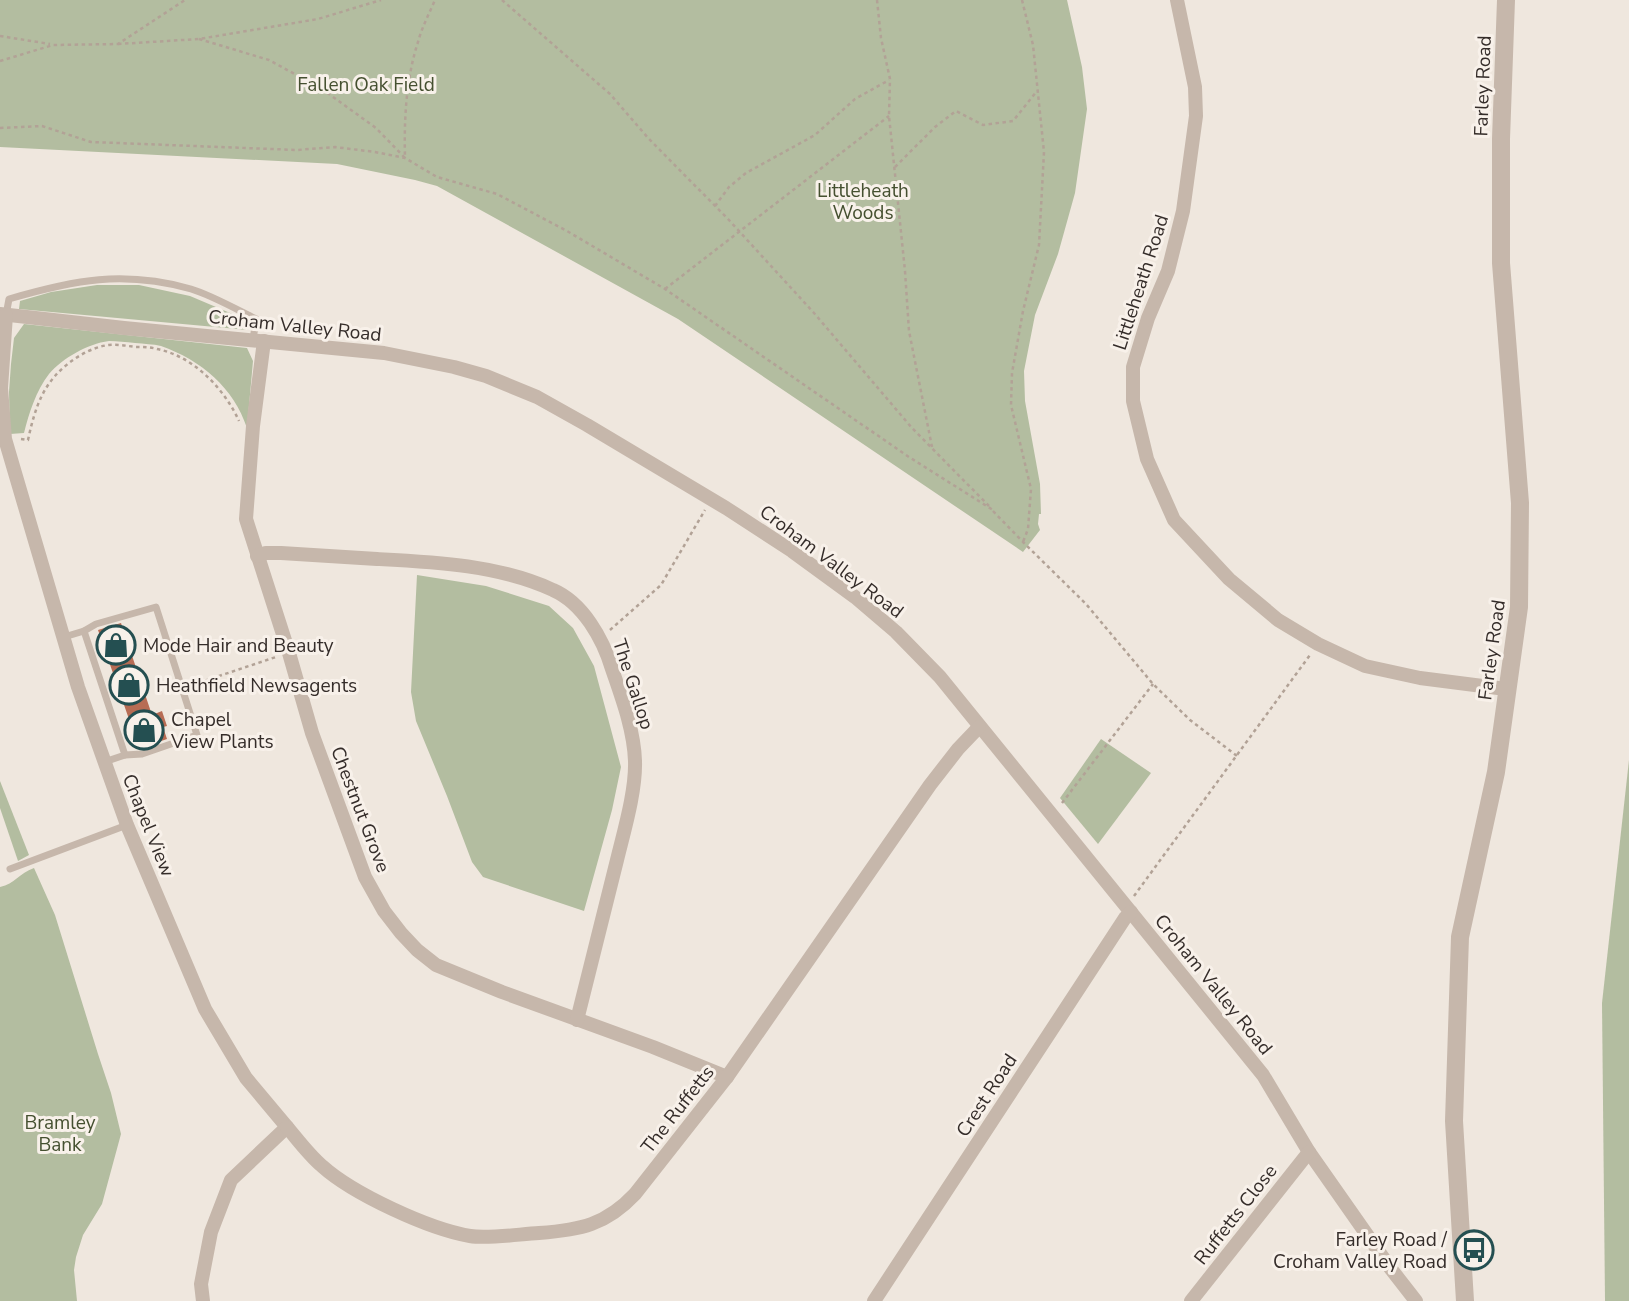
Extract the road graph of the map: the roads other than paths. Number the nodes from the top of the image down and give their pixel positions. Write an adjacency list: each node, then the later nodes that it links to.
1 (1177, 0): 8 (street, Littleheath Road)
2 (1506, 0): 8 (street, Farley Road)
3 (3, 314): 4 (street, Croham Valley Road); 4 (lane); 7 (street, Chapel View)
4 (258, 341): 5 (street, Chestnut Grove); 9 (street, Croham Valley Road)
5 (257, 556): 15 (street, Chestnut Grove); 15 (street, The Gallop)
6 (84, 631): 7 (lane); 10 (lane); 10 (lane)
7 (64, 637): 11 (street, Chapel View)
8 (1506, 689): 25 (street, Farley Road)
9 (979, 727): 14 (street, Croham Valley Road); 16 (street, The Ruffetts)
10 (125, 755): 11 (lane)
11 (103, 762): 12 (street, Chapel View)
12 (127, 825): 13 (lane); 17 (street, Chapel View)
13 (10, 869)
14 (1132, 904): 18 (street, Croham Valley Road); 21 (street, Crest Road)
15 (577, 1020): 16 (street, Chestnut Grove)
16 (727, 1077): 17 (street, The Ruffetts)
17 (286, 1127): 20 (street)
18 (1309, 1152): 19 (street, Croham Valley Road); 22 (street, Ruffetts Close)
19 (1405, 1287): 23 (street, Croham Valley Road); 24 (street, Croham Valley Road)
20 (204, 1301)
21 (874, 1301)
22 (1191, 1301)
23 (1416, 1301)
24 (1427, 1301)
25 (1465, 1301)

